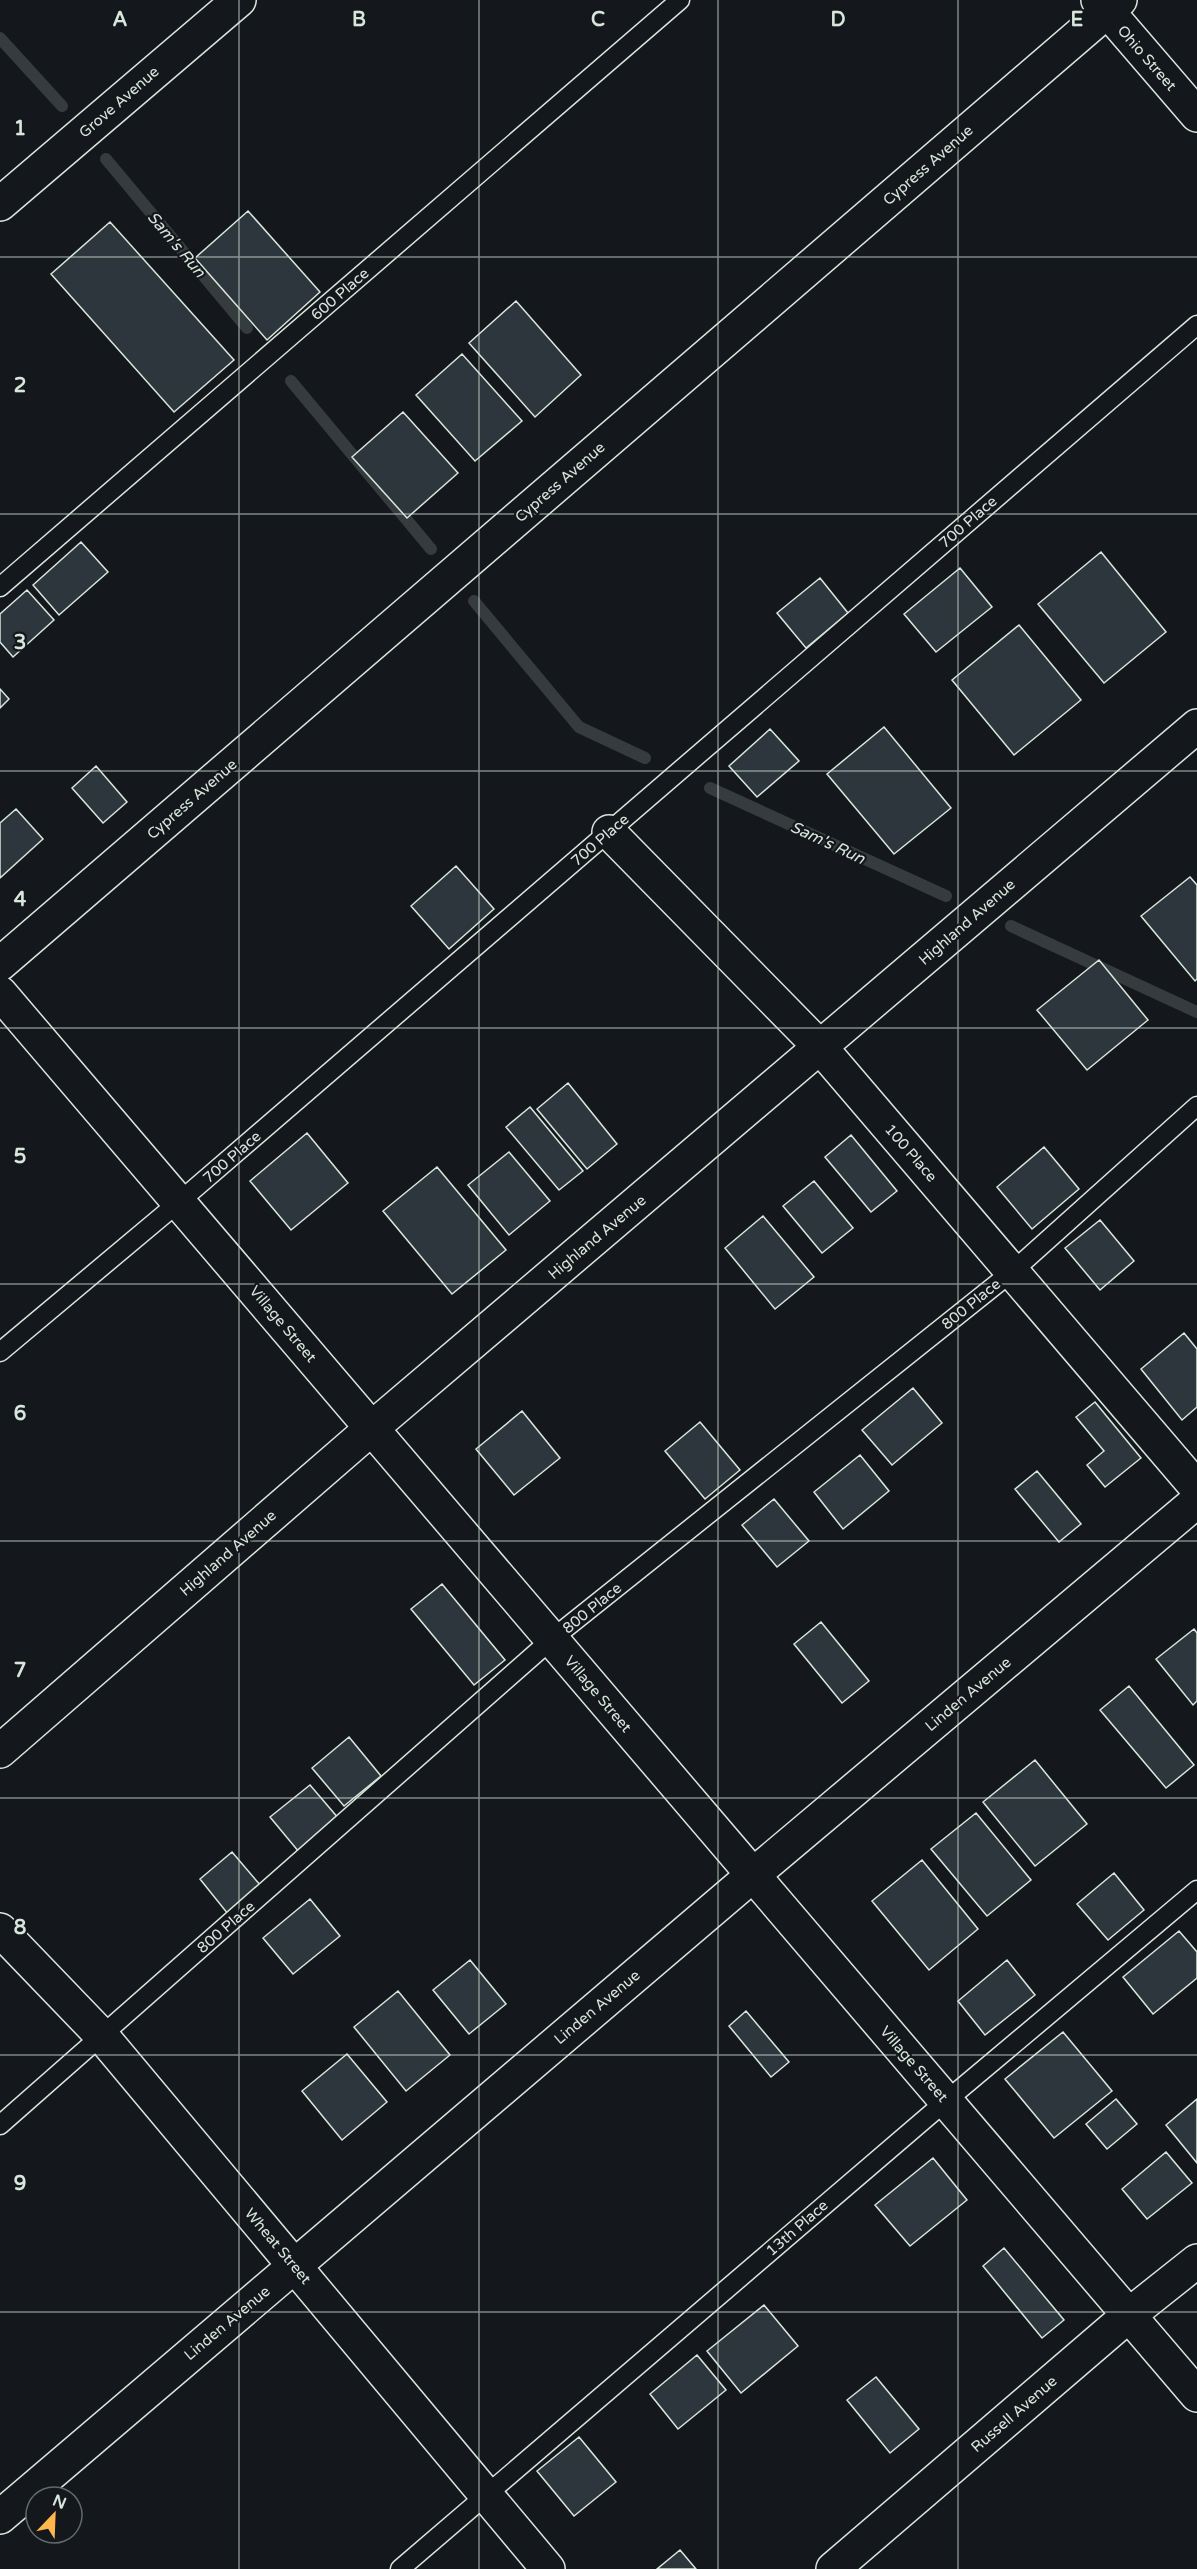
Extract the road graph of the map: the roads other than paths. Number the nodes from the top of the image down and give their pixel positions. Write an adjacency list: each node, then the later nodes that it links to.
1 (239, 0): 5 (street, Grove Avenue)
2 (680, 0): 7 (lane, 600 Place)
3 (1108, 4): 4 (street, Ohio Street); 10 (street, Cypress Avenue)
4 (1197, 115)
5 (0, 204)
6 (1197, 325): 9 (lane, 700 Place)
7 (0, 587)
8 (1197, 726): 12 (street, Highland Avenue)
9 (609, 832): 12 (street, 100 Place); 14 (lane, 700 Place)
10 (0, 964)
11 (0, 993): 14 (street, Village Street)
12 (821, 1048): 15 (street, 100 Place); 17 (street, Highland Avenue)
13 (1197, 1107): 15 (lane, 800 Place)
14 (179, 1202): 16 (lane, 700 Place); 17 (street, Village Street)
15 (1013, 1271): 18 (street, 100 Place); 20 (lane, 800 Place)
16 (0, 1352)
17 (372, 1428): 20 (street, Village Street); 21 (street, Highland Avenue)
18 (1197, 1488)
19 (1197, 1501): 22 (street, Linden Avenue)
20 (552, 1640): 22 (street, Village Street); 25 (lane, 800 Place)
21 (0, 1752)
22 (753, 1875): 26 (street, Village Street); 29 (street, Linden Avenue)
23 (1197, 1890): 26 (lane, 13th Place)
24 (0, 1930): 25 (street, Wheat Street)
25 (102, 2036): 27 (lane, 800 Place); 29 (street, Wheat Street)
26 (946, 2101): 30 (street, Village Street); 32 (lane, 13th Place)
27 (0, 2125)
28 (1197, 2261): 30 (street, Russell Avenue)
29 (294, 2266): 32 (street, Wheat Street); 33 (street, Linden Avenue)
30 (1129, 2316): 31 (street, Village Street); 36 (street, Russell Avenue)
31 (1197, 2395)
32 (486, 2495): 34 (lane, 13th Place); 35 (street, Wheat Street)
33 (0, 2517)
34 (400, 2569)
35 (548, 2569)
36 (833, 2569)

